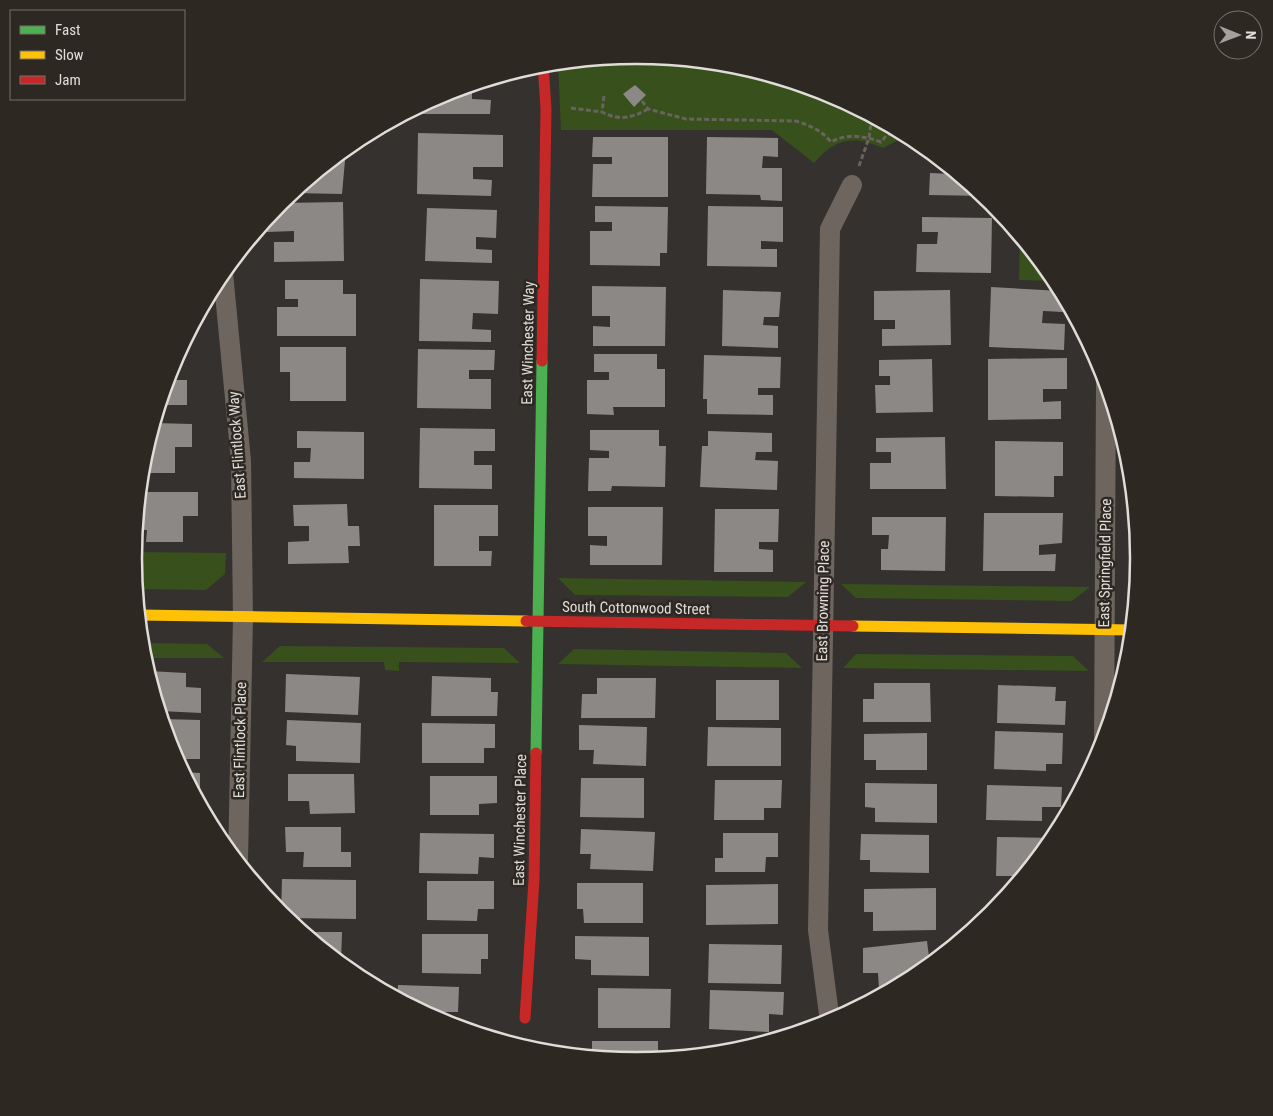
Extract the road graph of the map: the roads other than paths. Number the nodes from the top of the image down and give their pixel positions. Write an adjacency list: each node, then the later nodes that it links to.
1 (544, 72): 7 (street, East Winchester Way)
2 (852, 185): 8 (street, East Browning Place)
3 (224, 286): 6 (street, East Flintlock Way)
4 (1106, 402): 9 (street, East Springfield Place)
5 (145, 615): 6 (street, South Cottonwood Street)
6 (243, 618): 7 (street, South Cottonwood Street); 12 (street, East Flintlock Place)
7 (538, 622): 8 (street, South Cottonwood Street); 14 (street, East Winchester Place)
8 (823, 626): 9 (street, South Cottonwood Street); 13 (street, East Browning Place)
9 (1104, 629): 10 (street, South Cottonwood Street); 11 (street, East Springfield Place)
10 (1126, 630)
11 (1104, 720)
12 (238, 851)
13 (829, 1014)
14 (525, 1018)

